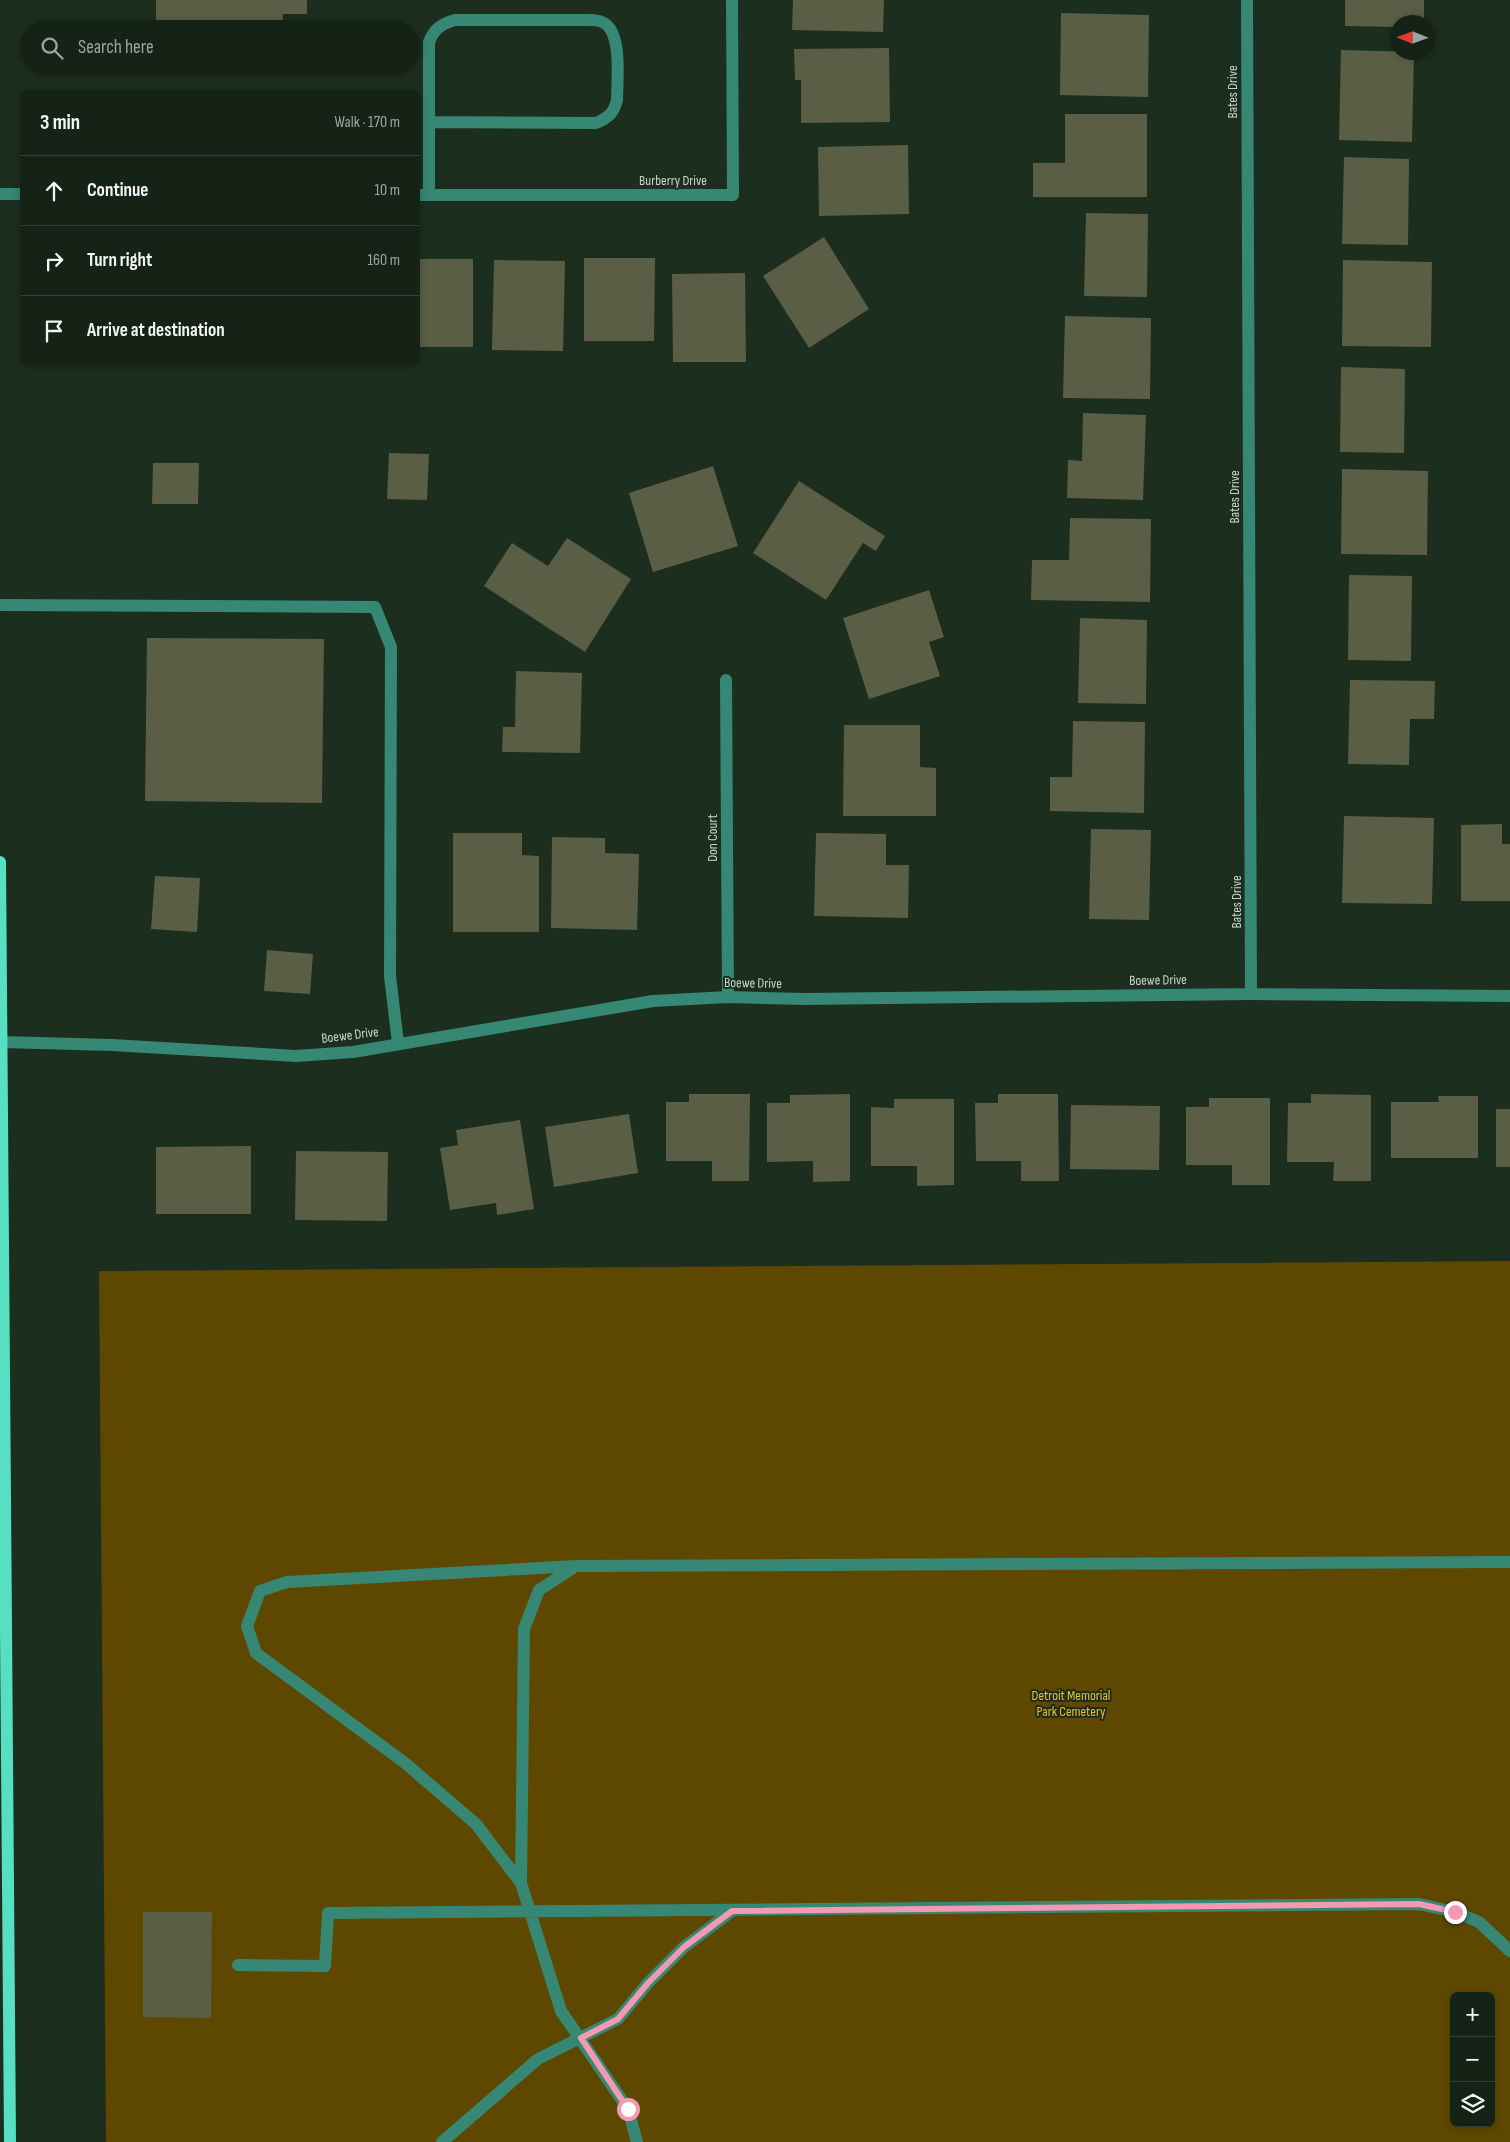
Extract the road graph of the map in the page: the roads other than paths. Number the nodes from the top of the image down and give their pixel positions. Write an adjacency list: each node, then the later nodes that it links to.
1 (732, 0): 6 (street, Burberry Drive)
2 (1247, 0): 10 (street, Bates Drive)
3 (429, 122): 3 (street); 6 (street)
4 (0, 194): 5 (street)
5 (20, 194)
6 (423, 194)
7 (0, 605): 14 (street)
8 (726, 680): 12 (street, Don Court)
9 (0, 862): 13 (main road)
10 (1251, 994): 11 (street, Boewe Drive); 12 (street, Boewe Drive)
11 (1510, 996)
12 (728, 997): 14 (street, Boewe Drive)
13 (0, 1042): 14 (street, Boewe Drive); 23 (main road)
14 (398, 1043)
15 (1510, 1562): 16 (street)
16 (576, 1566): 17 (street); 17 (street)
17 (520, 1884): 19 (street)
18 (732, 1911): 19 (street); 20 (street); 22 (street)
19 (530, 1913): 21 (street); 22 (street)
20 (1510, 1951)
21 (238, 1964)
22 (581, 2038): 24 (street); 25 (street)
23 (10, 2142)
24 (442, 2142)
25 (637, 2142)

